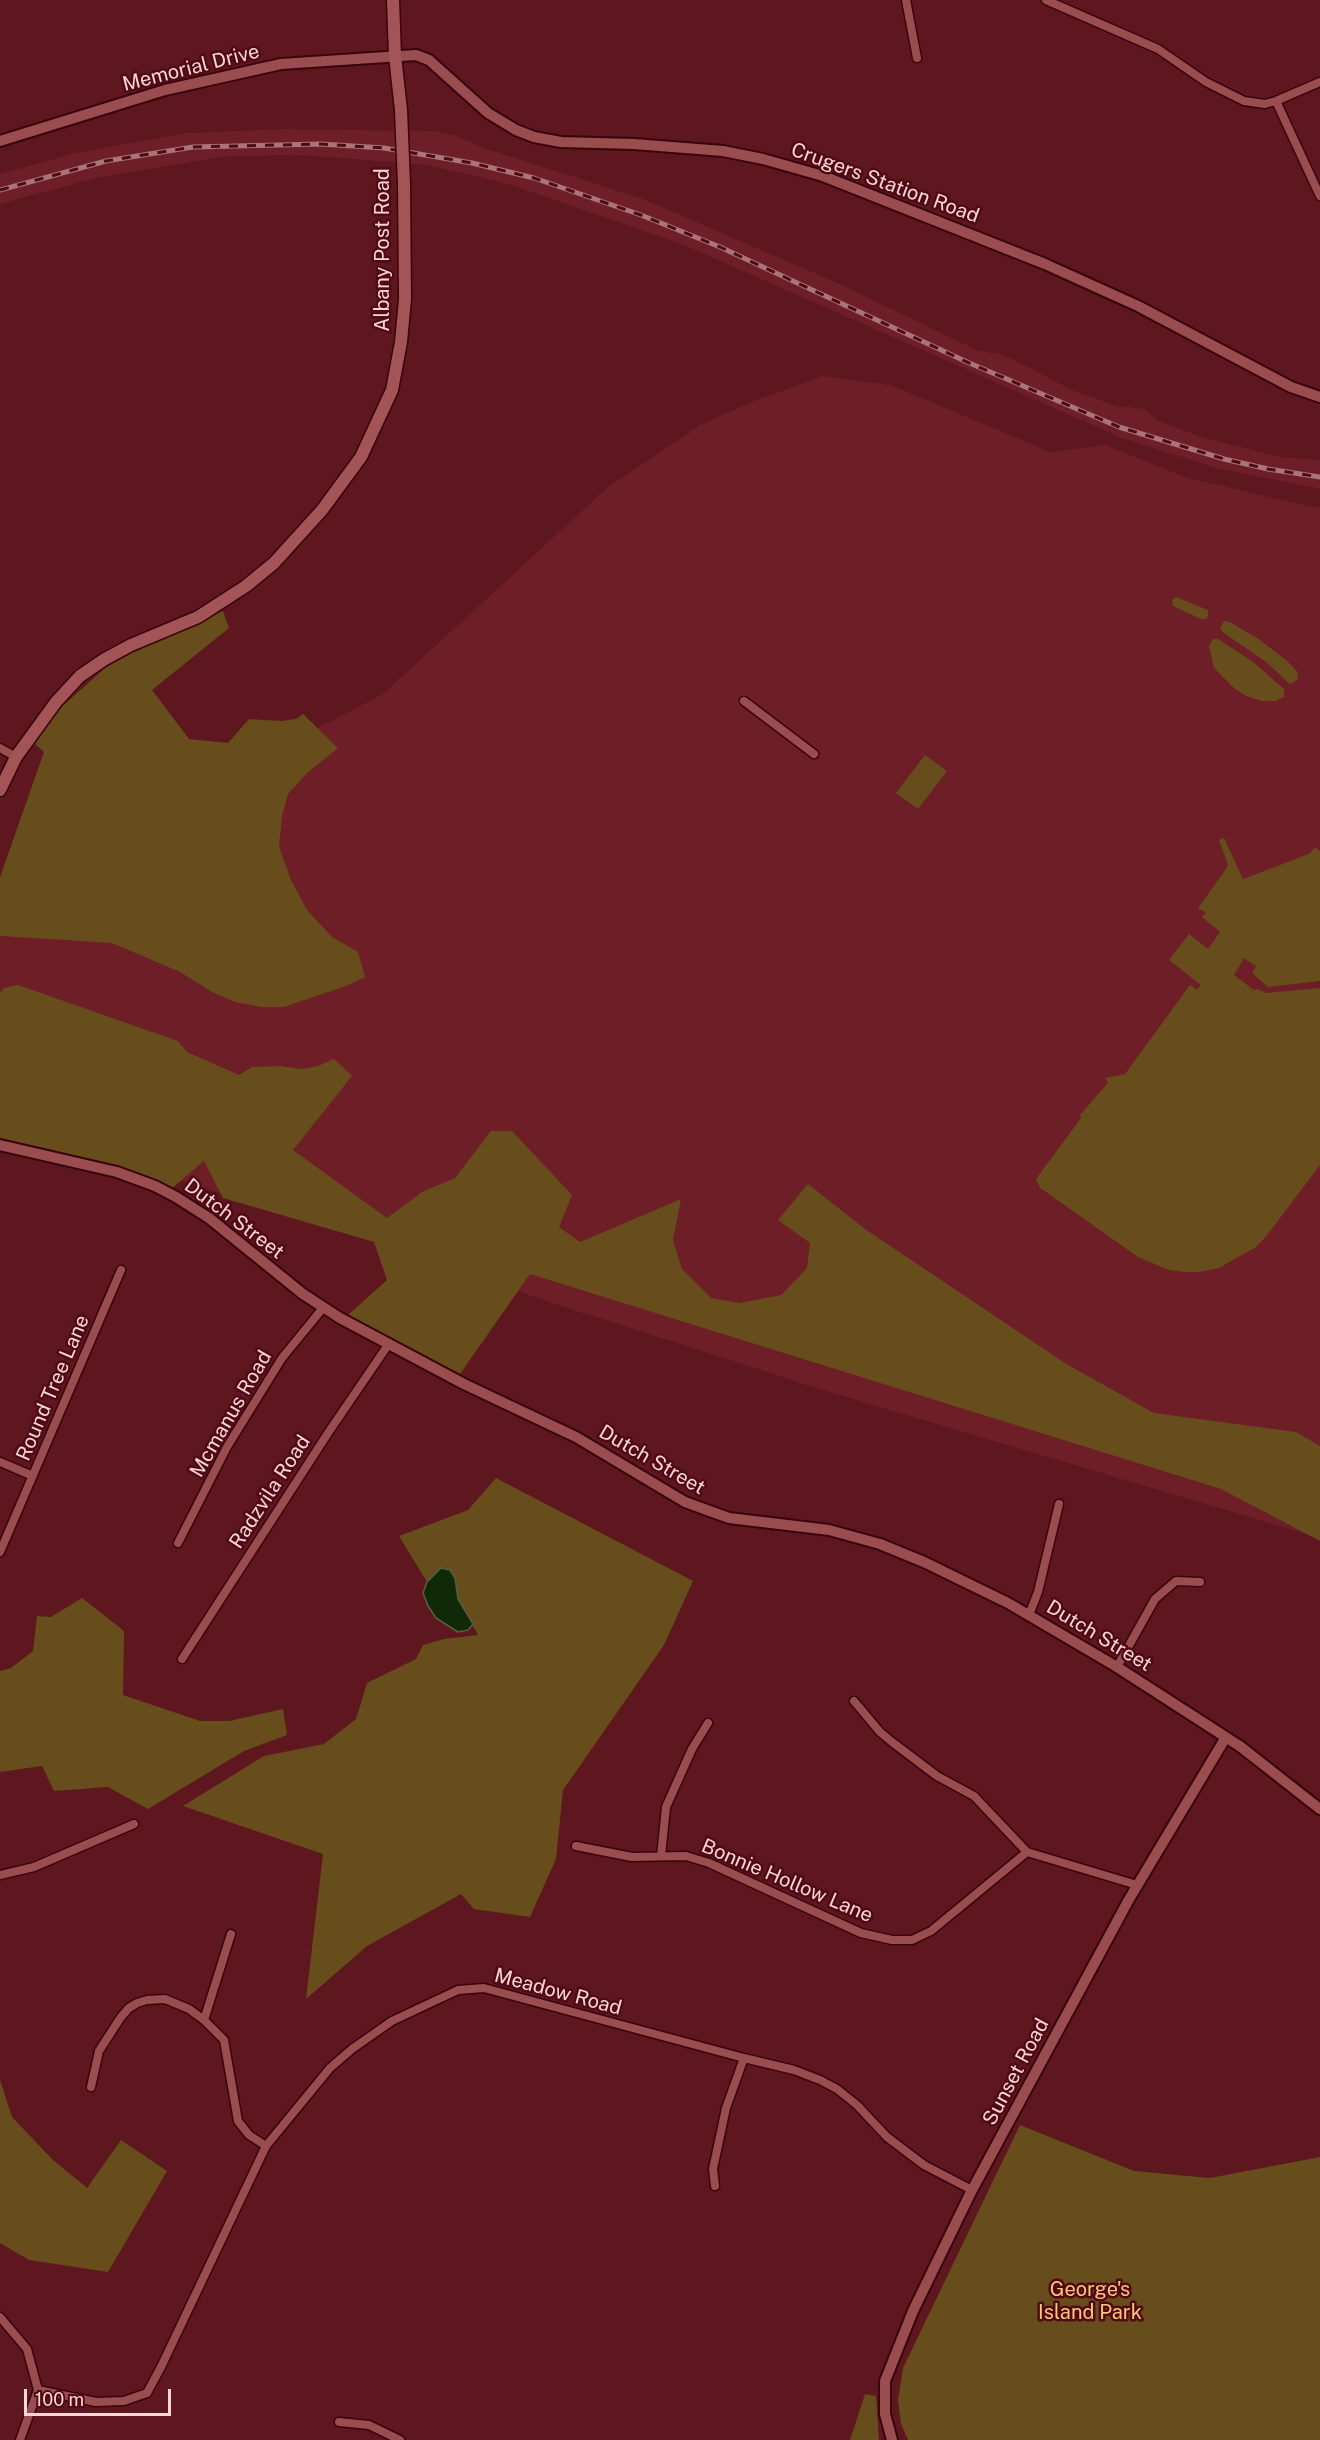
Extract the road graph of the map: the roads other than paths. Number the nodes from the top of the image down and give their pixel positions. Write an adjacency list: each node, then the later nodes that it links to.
1 (393, 0): 4 (main road, Albany Post Road)
2 (906, 0): 5 (street)
3 (1046, 0): 7 (street)
4 (395, 56): 8 (street, Memorial Drive); 10 (street, Crugers Station Road); 14 (main road, Albany Post Road, bridge)
5 (917, 58)
6 (1320, 82): 7 (street)
7 (1276, 102): 9 (street)
8 (0, 141)
9 (1320, 196)
10 (1320, 397)
11 (744, 701): 13 (street)
12 (0, 748): 14 (street)
13 (814, 754)
14 (16, 757): 15 (main road, Albany Post Road)
15 (0, 790)
16 (0, 1145): 18 (street, Dutch Street)
17 (121, 1270): 21 (street, Round Tree Lane)
18 (323, 1308): 19 (street, Dutch Street); 23 (street, Mcmanus Road)
19 (388, 1345): 26 (street, Dutch Street); 27 (street, Radzvila Road)
20 (0, 1462): 21 (street)
21 (33, 1476): 24 (street, Round Tree Lane)
22 (1059, 1504): 26 (street)
23 (178, 1543)
24 (0, 1552)
25 (1200, 1581): 28 (street)
26 (1029, 1616): 28 (street, Dutch Street)
27 (182, 1659)
28 (1117, 1667): 31 (street, Dutch Street)
29 (854, 1701): 35 (street)
30 (708, 1723): 36 (street)
31 (1226, 1737): 32 (street, Dutch Street); 38 (street, Sunset Road)
32 (1320, 1809)
33 (134, 1824): 37 (street)
34 (576, 1846): 36 (street, Bonnie Hollow Lane)
35 (1027, 1852): 36 (street, Bonnie Hollow Lane); 38 (street)
36 (661, 1856)
37 (0, 1875)
38 (1137, 1885): 45 (street, Sunset Road)
39 (231, 1934): 40 (street)
40 (204, 2020): 42 (street); 43 (street)
41 (744, 2058): 43 (street, Meadow Road); 44 (street); 45 (street, Meadow Road)
42 (91, 2087)
43 (266, 2146): 47 (street, Meadow Road)
44 (715, 2186)
45 (972, 2190): 51 (street, Sunset Road)
46 (0, 2317): 47 (street)
47 (38, 2390): 49 (street)
48 (339, 2422): 50 (street)
49 (20, 2440)
50 (400, 2440)
51 (892, 2440)

